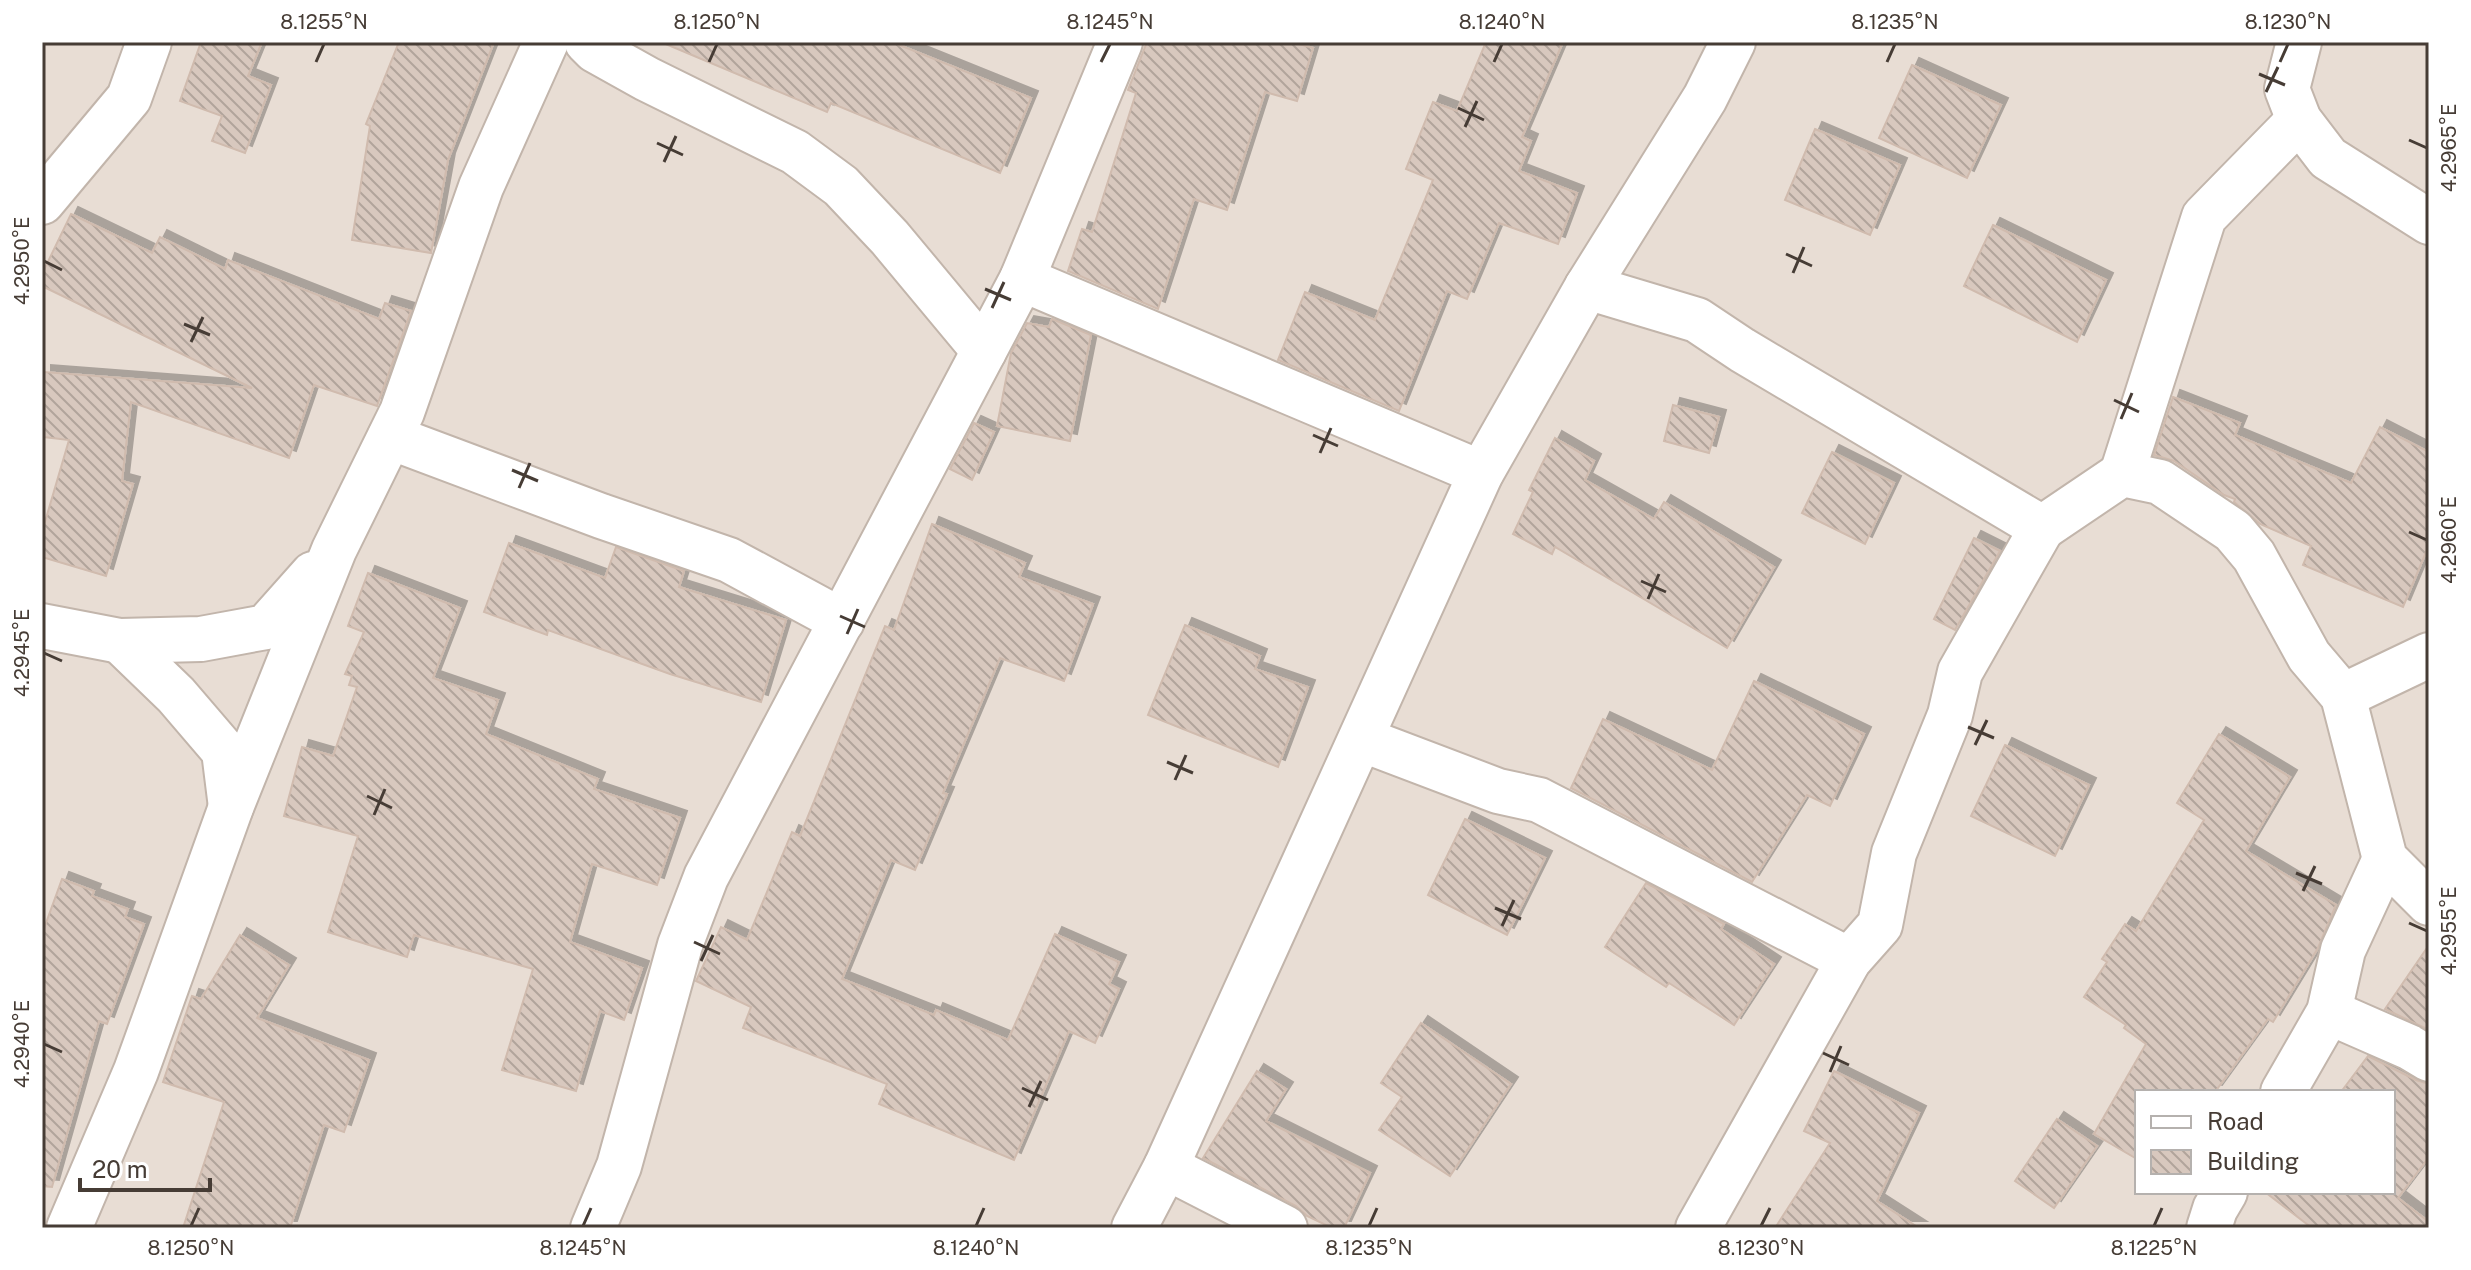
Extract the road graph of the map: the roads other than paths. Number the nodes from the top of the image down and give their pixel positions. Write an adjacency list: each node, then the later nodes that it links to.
1 (149, 42): 8 (street)
2 (546, 42): 13 (street)
3 (587, 42): 12 (street)
4 (1733, 42): 11 (street)
5 (2299, 42): 7 (street)
6 (1108, 47): 10 (street)
7 (2299, 120): 9 (street); 15 (street)
8 (42, 202)
9 (2429, 222)
10 (1022, 279): 12 (street); 14 (street)
11 (1587, 287): 14 (street); 16 (street)
12 (984, 351): 18 (street)
13 (390, 437): 17 (street); 18 (street)
14 (1481, 473): 23 (street)
15 (2122, 474): 16 (street); 22 (street)
16 (2042, 528): 27 (street)
17 (334, 550): 20 (street); 24 (street)
18 (842, 621): 34 (street)
19 (42, 626): 20 (street)
20 (120, 641): 24 (street)
21 (2429, 655): 22 (street)
22 (2343, 696): 25 (street)
23 (1361, 739): 27 (street); 31 (street)
24 (231, 807): 33 (street)
25 (2385, 859): 26 (street); 28 (street)
26 (2429, 903)
27 (1849, 960): 37 (street)
28 (2329, 1012): 29 (street); 30 (street)
29 (2429, 1059)
30 (2284, 1090)
31 (1166, 1167): 35 (street); 36 (street)
32 (2224, 1194): 38 (street)
33 (69, 1228)
34 (593, 1228)
35 (1134, 1228)
36 (1285, 1228)
37 (1698, 1228)
38 (2209, 1228)

